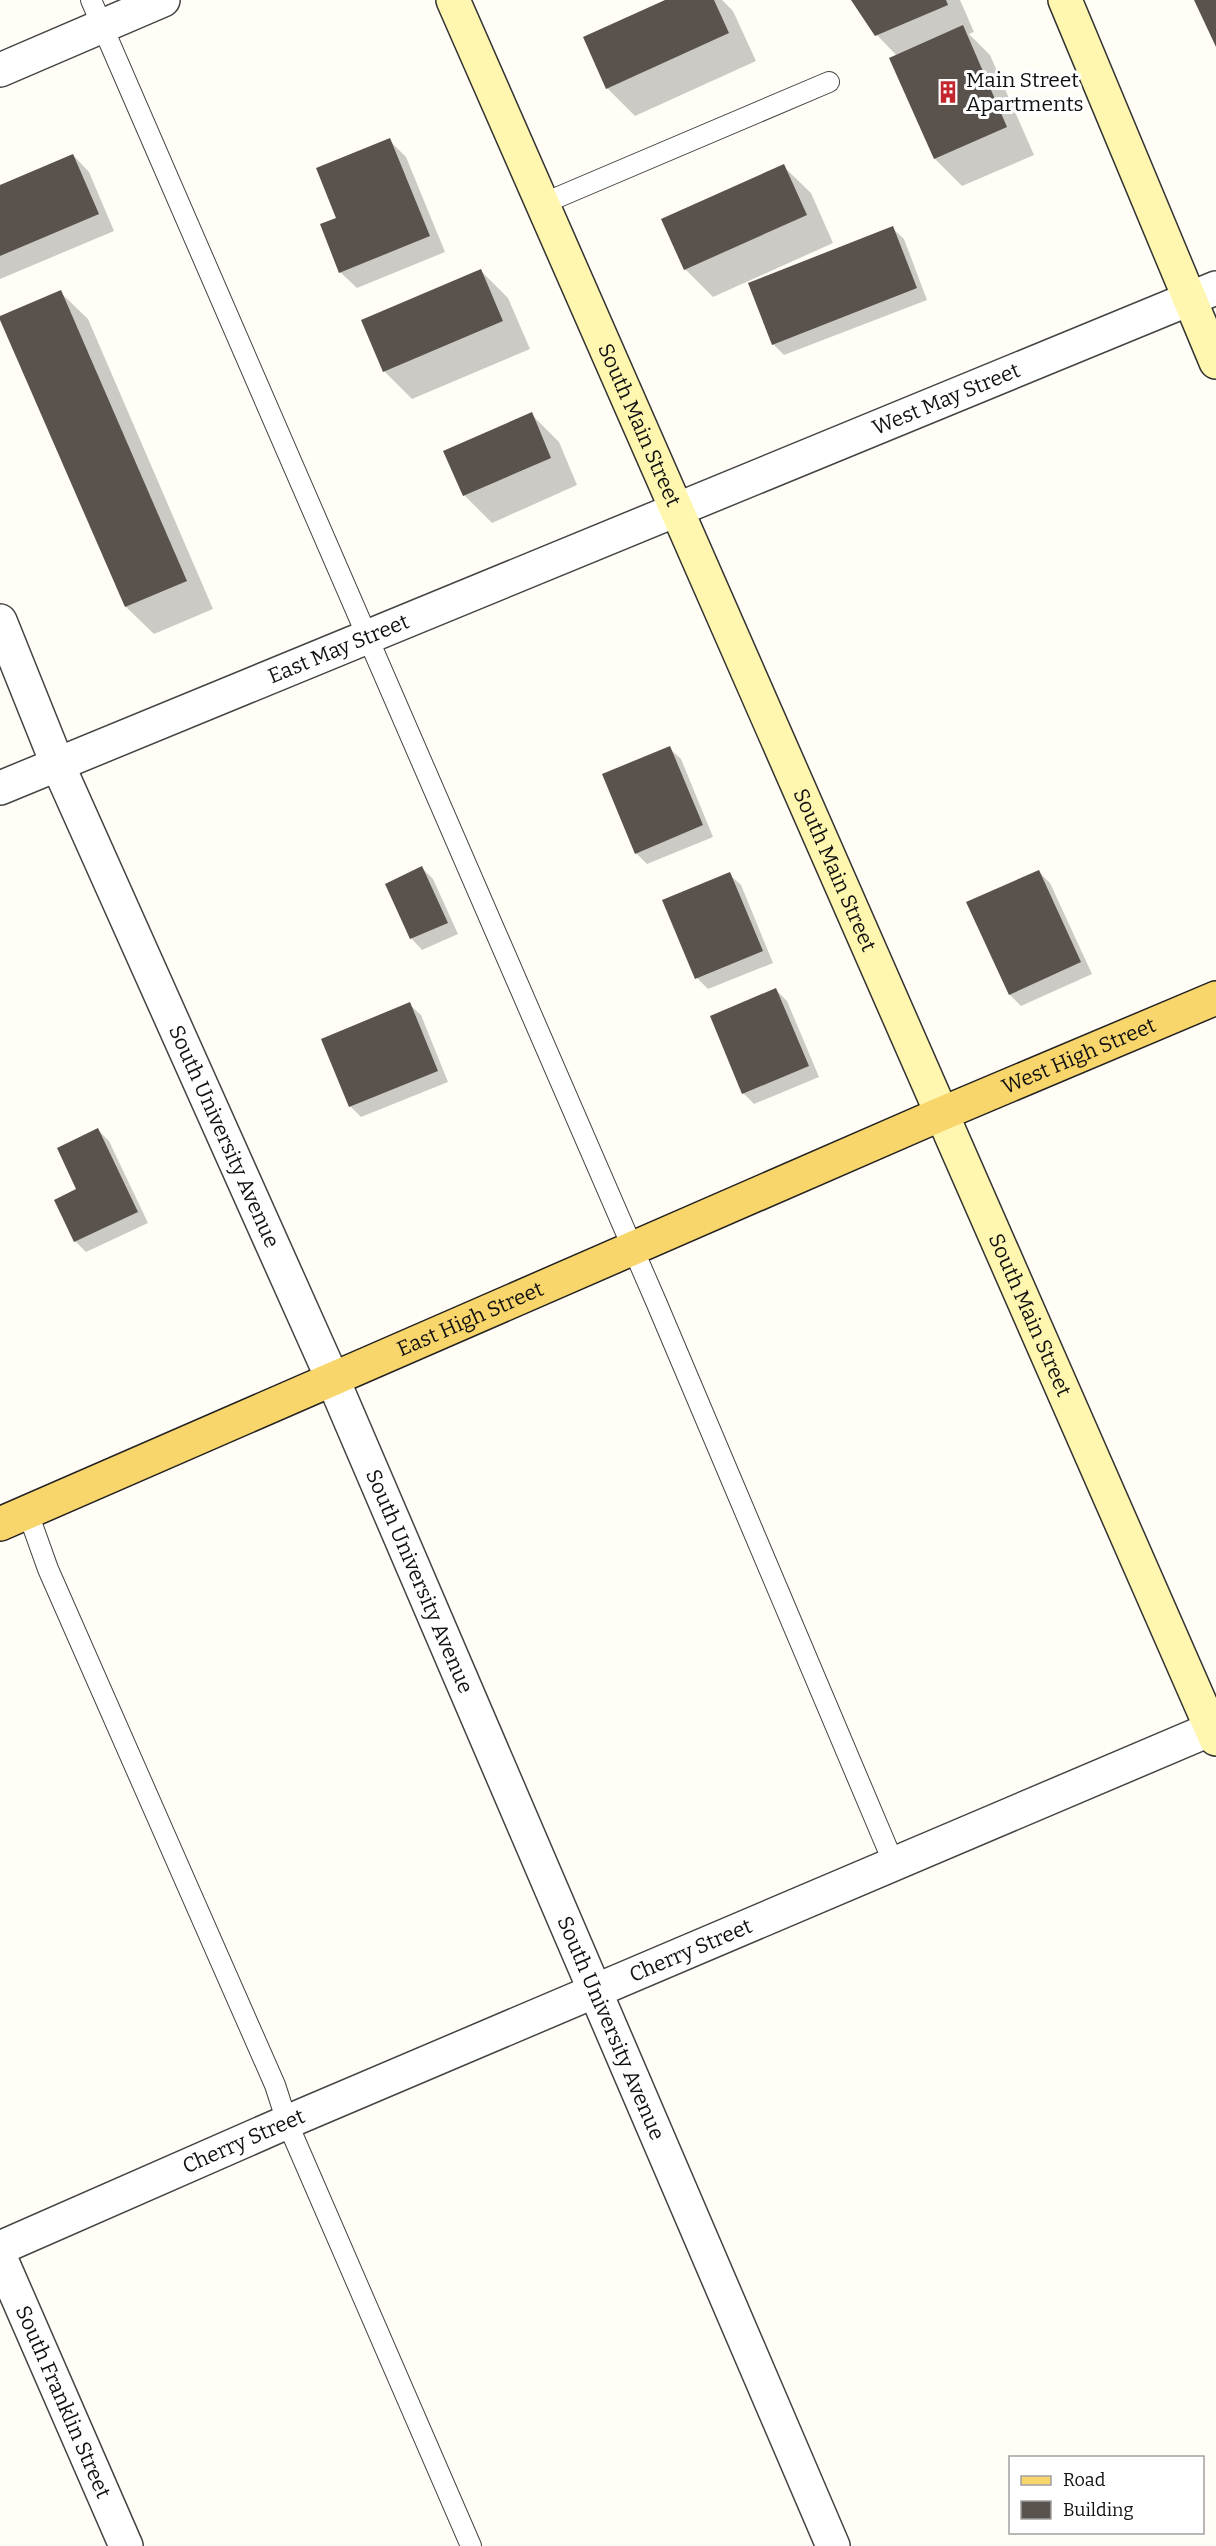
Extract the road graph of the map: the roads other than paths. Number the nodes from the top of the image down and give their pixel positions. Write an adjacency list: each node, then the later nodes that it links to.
1 (163, 0): 4 (street)
2 (453, 0): 7 (street, South Main Street)
3 (1065, 0): 8 (street)
4 (97, 13): 5 (street); 12 (lane)
5 (0, 70)
6 (829, 82): 7 (lane)
7 (542, 204): 10 (street, South Main Street)
8 (1203, 293): 9 (street); 10 (street, West May Street)
9 (1216, 362)
10 (676, 510): 12 (street, East May Street); 16 (street, South Main Street)
11 (0, 621): 13 (street, South University Avenue)
12 (367, 637): 13 (street, East May Street); 17 (lane)
13 (57, 763): 14 (street, East May Street); 18 (street, South University Avenue)
14 (0, 788)
15 (1216, 998): 16 (main road, West High Street)
16 (941, 1114): 17 (main road, East High Street); 20 (street, South Main Street)
17 (633, 1249): 18 (main road, East High Street); 21 (lane)
18 (333, 1380): 19 (main road, East High Street); 22 (street, South University Avenue)
19 (14, 1518): 23 (lane)
20 (1215, 1732): 21 (street, Cherry Street)
21 (894, 1864): 22 (street, Cherry Street)
22 (596, 1990): 23 (street, Cherry Street); 28 (street, South University Avenue)
23 (287, 2122): 24 (street, Cherry Street); 27 (lane)
24 (0, 2248)
25 (0, 2257): 26 (street, South Franklin Street)
26 (126, 2546)
27 (471, 2546)
28 (832, 2546)

